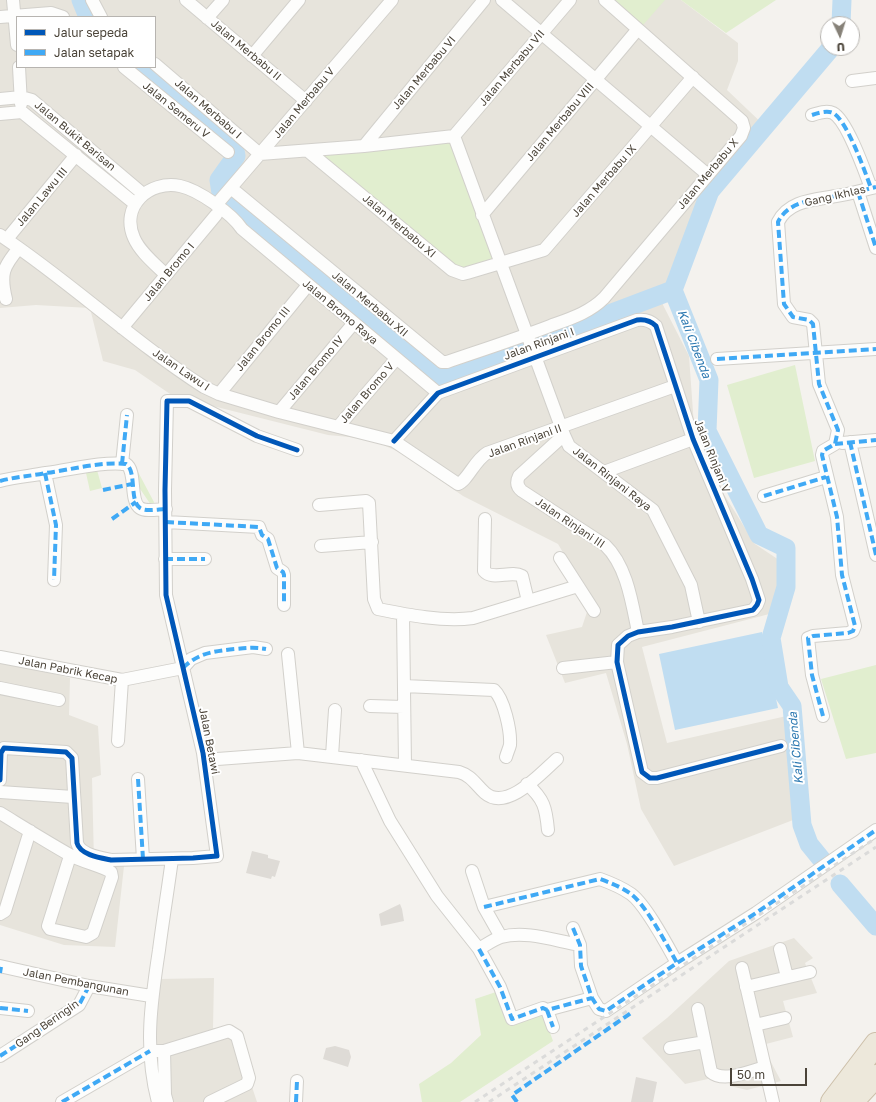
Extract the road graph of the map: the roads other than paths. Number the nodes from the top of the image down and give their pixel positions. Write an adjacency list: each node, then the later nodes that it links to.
1 (13, 0): 11 (street)
2 (92, 0): 13 (street)
3 (186, 0): 15 (street, Jalan Merbabu II)
4 (222, 0): 15 (street)
5 (299, 0): 19 (street)
6 (392, 0): 29 (street, Jalan Merbabu V)
7 (484, 0): 35 (street, Jalan Merbabu VI)
8 (502, 0): 18 (street)
9 (570, 0): 18 (street, Jalan Merbabu VII)
10 (605, 0): 16 (street, Jalan Merbabu X)
11 (15, 16): 12 (street); 14 (street); 17 (street)
12 (61, 16)
13 (100, 16)
14 (0, 17)
15 (207, 18): 19 (street, Jalan Merbabu II)
16 (638, 29): 23 (street, Jalan Merbabu X); 25 (street, Jalan Merbabu VIII)
17 (16, 30)
18 (540, 34): 25 (street); 34 (street, Jalan Merbabu VII)
19 (252, 56): 29 (street, Jalan Merbabu II)
20 (156, 65): 38 (street, Jalan Merbabu I)
21 (19, 68): 27 (street)
22 (125, 68): 37 (street, Jalan Semeru V)
23 (693, 77): 33 (street, Jalan Merbabu IX); 40 (street, Jalan Merbabu X)
24 (876, 78): 26 (street)
25 (595, 80): 33 (street); 46 (street, Jalan Merbabu VIII)
26 (852, 81)
27 (21, 97): 28 (street, Jalan Bukit Barisan); 30 (street); 44 (street, Jalan Bukit Barisan)
28 (0, 99)
29 (306, 101): 38 (street, Jalan Merbabu V)
30 (22, 112): 31 (street, Jalan Bukit Barisan); 39 (street, Jalan Bukit Barisan)
31 (0, 114)
32 (812, 114): 41 (street)
33 (650, 127): 40 (street); 50 (street, Jalan Merbabu IX)
34 (454, 136): 35 (street); 46 (street, Jalan Rinjani Raya)
35 (364, 146): 36 (street)
36 (308, 151): 38 (street); 50 (street, Jalan Merbabu XI)
37 (228, 152)
38 (260, 154): 42 (street, Jalan Merbabu V)
39 (76, 156): 44 (street, Jalan Bukit Barisan); 47 (street, Jalan Lawu III)
40 (708, 175): 57 (street, Jalan Merbabu X)
41 (874, 187): 43 (street, Gang Ikhlas)
42 (229, 190): 45 (street, Jalan Merbabu V); 57 (street, Jalan Merbabu XII)
43 (858, 192): 49 (street); 59 (street, Gang Ikhlas)
44 (143, 196): 45 (street, Jalan Bromo Raya); 51 (street)
45 (217, 207): 51 (street, Jalan Bromo I); 52 (street, Jalan Bromo Raya)
46 (482, 215): 50 (street, Jalan Rinjani Raya)
47 (3, 237): 48 (street, Jalan Lawu I)
48 (19, 248): 53 (street); 56 (street, Jalan Lawu I)
49 (876, 248)
50 (500, 264): 57 (street, Jalan Rinjani Raya)
51 (166, 275): 56 (street, Jalan Bromo I)
52 (308, 285): 55 (street, Jalan Bromo Raya); 65 (street, Jalan Bromo III)
53 (6, 299)
54 (648, 321): 60 (street, Jalan Rinjani I); 63 (street, Jalan Rinjani V)
55 (353, 324): 61 (street, Jalan Bromo Raya); 66 (street, Jalan Bromo IV)
56 (122, 328): 65 (street, Jalan Lawu I)
57 (526, 338): 60 (street, Jalan Rinjani Raya)
58 (876, 349): 59 (street)
59 (815, 353): 62 (street); 74 (street)
60 (533, 354): 64 (street, Jalan Rinjani I); 69 (street, Jalan Rinjani Raya)
61 (396, 359): 64 (street, Jalan Bromo Raya); 68 (street, Jalan Bromo V)
62 (717, 360)
63 (675, 386): 69 (street, Jalan Rinjani II); 70 (street, Jalan Rinjani V)
64 (438, 393): 72 (street)
65 (219, 394): 66 (street, Jalan Lawu I)
66 (279, 412): 68 (street, Jalan Lawu I)
67 (127, 415): 76 (street)
68 (338, 427): 72 (street, Jalan Lawu I)
69 (562, 432): 72 (street, Jalan Rinjani II); 77 (street, Jalan Rinjani Raya); 99 (street, Jalan Rinjani III)
70 (693, 439): 77 (street); 98 (street, Jalan Rinjani V)
71 (876, 440): 73 (street)
72 (394, 441)
73 (850, 442): 74 (street); 88 (street)
74 (835, 444): 79 (street)
75 (297, 450): 83 (street, Jalan Betawi)
76 (122, 464): 78 (street); 83 (street)
77 (604, 472): 98 (street, Jalan Rinjani Raya)
78 (45, 473): 80 (street); 92 (street)
79 (826, 477): 81 (street); 113 (street)
80 (0, 481)
81 (764, 496)
82 (318, 505): 86 (street)
83 (166, 509): 85 (street, Jalan Betawi)
84 (485, 519): 94 (street)
85 (166, 522): 90 (street, Jalan Betawi); 95 (street)
86 (372, 542): 87 (street); 97 (street)
87 (321, 546)
88 (876, 555)
89 (560, 558): 93 (street)
90 (165, 559): 91 (street); 104 (street, Jalan Betawi)
91 (206, 559)
92 (54, 580)
93 (578, 586): 94 (street); 96 (street)
94 (528, 601): 97 (street)
95 (284, 605)
96 (594, 611)
97 (403, 614): 107 (street)
98 (699, 622): 99 (street)
99 (638, 632): 103 (street)
100 (266, 649): 104 (street)
101 (288, 654): 116 (street)
102 (0, 657): 106 (street, Jalan Pabrik Kecap)
103 (617, 662): 105 (street); 115 (street)
104 (183, 668): 106 (street, Jalan Pabrik Kecap); 120 (street, Jalan Betawi)
105 (563, 668)
106 (122, 680): 114 (street)
107 (404, 686): 111 (street); 118 (street)
108 (0, 688): 109 (street)
109 (59, 700)
110 (370, 706): 111 (street)
111 (404, 707): 122 (street)
112 (335, 710): 117 (street)
113 (823, 716)
114 (118, 741)
115 (780, 746)
116 (298, 753): 117 (street); 120 (street)
117 (332, 756): 121 (street)
118 (506, 757)
119 (557, 759): 125 (street)
120 (204, 760): 134 (street, Jalan Betawi)
121 (361, 760): 122 (street); 141 (street)
122 (405, 765): 125 (street)
123 (138, 779): 133 (street)
124 (0, 780): 127 (street, Jalan Betawi)
125 (527, 784): 129 (street)
126 (0, 792): 127 (street)
127 (74, 798): 133 (street, Jalan Betawi)
128 (0, 813): 131 (street)
129 (548, 830)
130 (876, 830): 143 (street)
131 (30, 831): 132 (street); 137 (street)
132 (70, 856): 132 (street)
133 (143, 859): 134 (street, Jalan Betawi)
134 (172, 859): 150 (street)
135 (472, 871): 136 (street)
136 (484, 908): 139 (street); 143 (street)
137 (0, 914)
138 (573, 928): 140 (street)
139 (501, 937): 140 (street); 141 (street)
140 (580, 945): 151 (street)
141 (479, 949): 154 (street)
142 (780, 949): 147 (street)
143 (677, 963): 151 (street)
144 (742, 968): 149 (street)
145 (0, 969): 148 (street, Jalan Pembangunan)
146 (810, 972): 147 (street)
147 (787, 977): 149 (street)
148 (89, 986): 150 (street, Jalan Pembangunan); 164 (street, Gang Beringin)
149 (746, 987): 157 (street)
150 (151, 996): 162 (street)
151 (592, 998): 154 (street)
152 (0, 1008): 155 (street)
153 (698, 1009): 159 (street)
154 (547, 1010): 158 (street)
155 (28, 1011)
156 (785, 1018): 157 (street)
157 (755, 1026): 165 (street)
158 (553, 1027)
159 (705, 1042): 161 (street); 165 (street)
160 (876, 1044): 174 (highway)
161 (670, 1048)
162 (150, 1051): 163 (street); 169 (street); 170 (street)
163 (164, 1051): 168 (street); 171 (street)
164 (0, 1056)
165 (765, 1067): 173 (street)
166 (876, 1076): 175 (highway)
167 (297, 1081): 172 (street)
168 (210, 1101)
169 (62, 1102)
170 (158, 1102)
171 (167, 1102)
172 (296, 1102)
173 (773, 1102)
174 (832, 1102)
175 (852, 1102)

